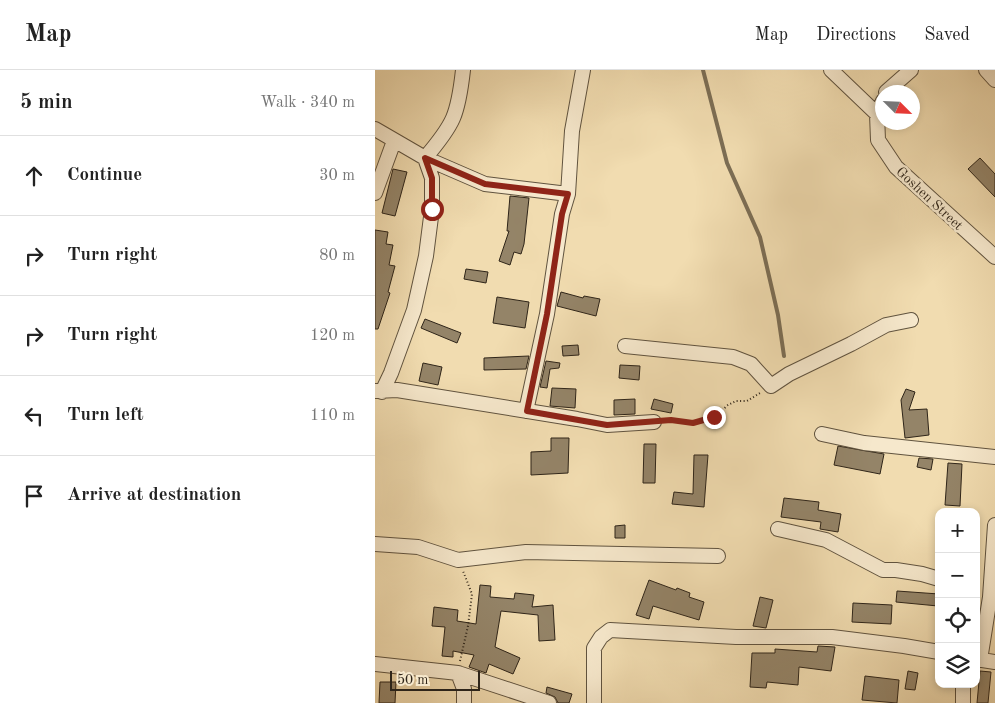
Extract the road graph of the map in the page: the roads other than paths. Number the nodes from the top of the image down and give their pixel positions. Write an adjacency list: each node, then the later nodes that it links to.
1 (463, 70): 12 (street)
2 (583, 70): 14 (street)
3 (831, 70): 8 (street)
4 (911, 70): 7 (street)
5 (986, 70): 6 (street)
6 (995, 80)
7 (894, 85)
8 (875, 104)
9 (375, 129): 11 (street)
10 (878, 130): 15 (street, Goshen Street)
11 (393, 141): 12 (street); 13 (street)
12 (425, 158): 14 (street); 18 (street)
13 (375, 193)
14 (568, 194): 19 (street)
15 (995, 257)
16 (911, 320): 17 (street)
17 (625, 346)
18 (379, 392): 19 (street)
19 (527, 411): 20 (street)
20 (654, 422)
21 (822, 434): 22 (street)
22 (995, 457)
23 (995, 525): 29 (street)
24 (778, 529): 27 (street)
25 (375, 544): 26 (street)
26 (718, 556)
27 (935, 578)
28 (980, 593): 29 (street)
29 (992, 597): 31 (street)
30 (935, 651): 39 (street)
31 (980, 651)
32 (980, 660): 33 (street)
33 (995, 662)
34 (375, 664): 35 (street)
35 (457, 673): 37 (street); 38 (street)
36 (963, 688): 40 (street)
37 (464, 703)
38 (549, 703)
39 (594, 703)
40 (963, 703)

